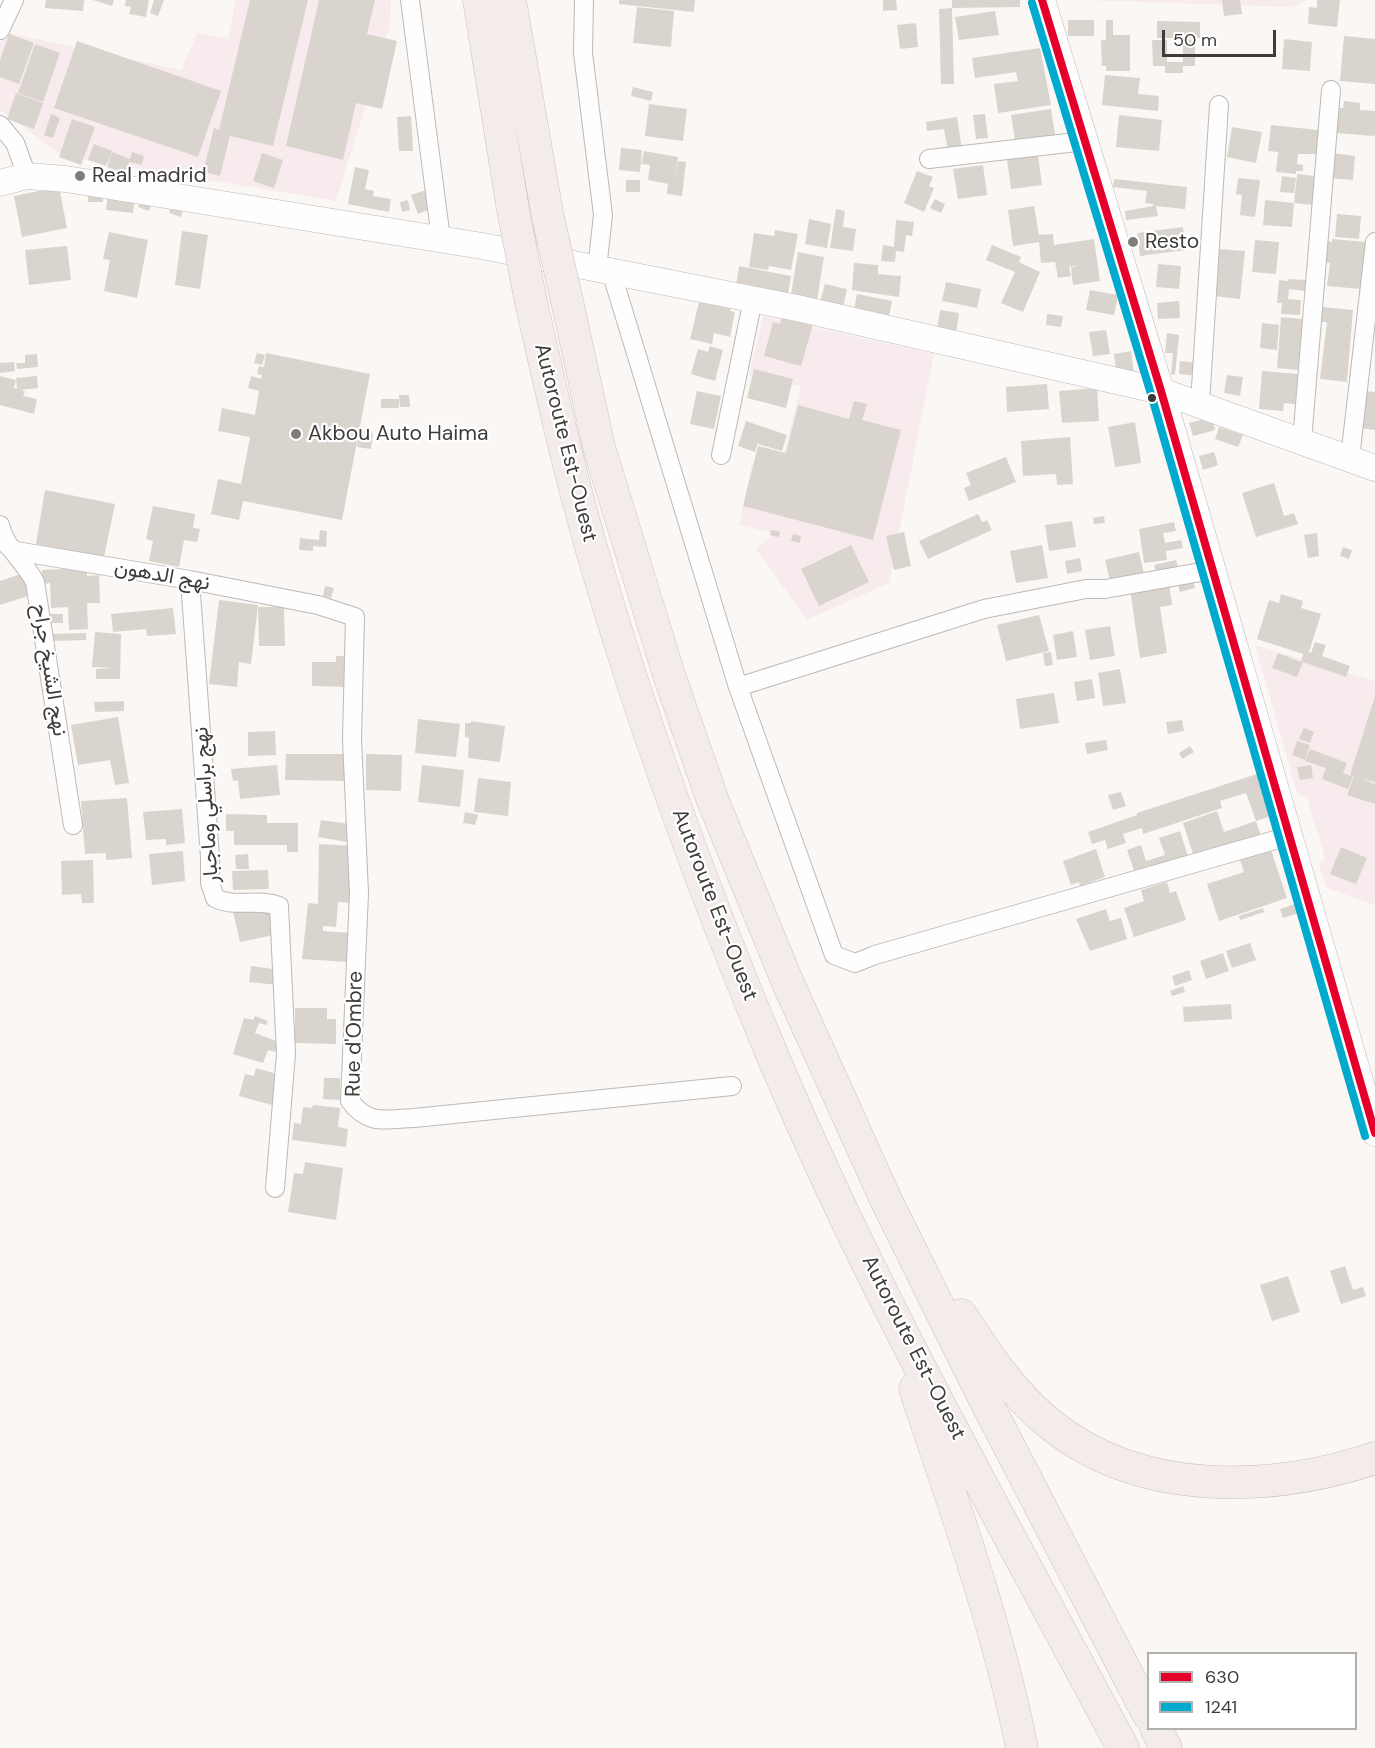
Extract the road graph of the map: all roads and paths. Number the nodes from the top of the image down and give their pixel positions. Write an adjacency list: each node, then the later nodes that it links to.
1 (14, 0): 7 (street)
2 (410, 0): 15 (street)
3 (479, 0): 37 (highway, Autoroute Est-Ouest, bridge)
4 (510, 0): 36 (highway, Autoroute Est-Ouest, bridge)
5 (584, 0): 17 (street)
6 (1042, 0): 11 (street)
7 (0, 30)
8 (1331, 90): 21 (street)
9 (1219, 105): 20 (street)
10 (0, 125): 13 (street)
11 (1085, 141): 12 (street); 19 (street)
12 (929, 159)
13 (27, 176): 14 (street); 15 (street)
14 (0, 183)
15 (441, 239): 17 (street)
16 (1375, 242): 23 (street)
17 (604, 270): 18 (street); 30 (street)
18 (753, 299): 19 (street); 22 (street)
19 (1161, 391): 20 (street); 27 (street)
20 (1200, 403): 21 (street)
21 (1302, 441): 23 (street)
22 (721, 455)
23 (1350, 458): 24 (street)
24 (1375, 468)
25 (0, 525): 26 (street, نهج الشيخ جراح)
26 (8, 546): 28 (street, نهج الدهون); 31 (street, نهج الشيخ جراح)
27 (1212, 570): 30 (street); 32 (street)
28 (190, 580): 29 (street, نهج الدهون); 35 (street, نهج براسلي وماجبار)
29 (318, 605): 33 (street, Rue d'Ombre)
30 (738, 687): 32 (street)
31 (73, 825)
32 (1289, 836): 34 (street)
33 (732, 1086)
34 (1375, 1133)
35 (275, 1188)
36 (886, 1200): 38 (highway); 39 (highway, Autoroute Est-Ouest)
37 (884, 1294): 41 (highway); 42 (highway, Autoroute Est-Ouest)
38 (1375, 1458)
39 (1147, 1710)
40 (1157, 1730): 43 (highway)
41 (1022, 1748)
42 (1123, 1748)
43 (1166, 1748)

